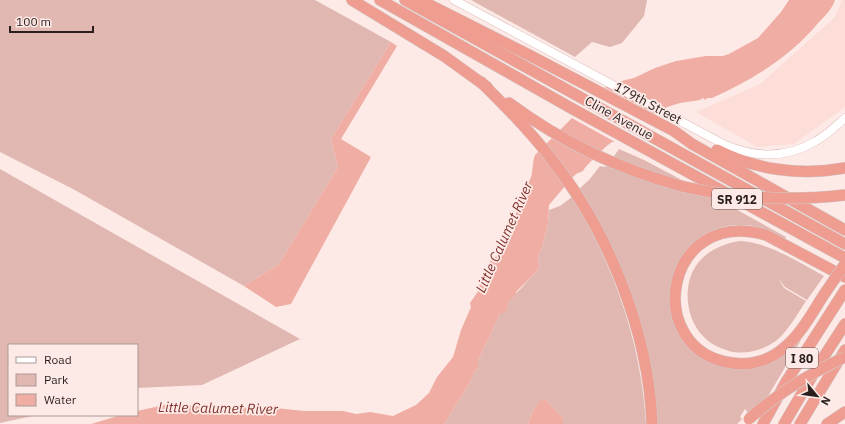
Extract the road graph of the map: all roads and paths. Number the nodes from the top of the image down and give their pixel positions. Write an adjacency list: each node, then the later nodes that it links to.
1 (352, 0): 6 (highway)
2 (380, 0): 13 (highway, Cline Avenue / SR 912)
3 (405, 0): 12 (highway, Cline Avenue / SR 912)
4 (419, 0): 8 (highway)
5 (454, 0): 7 (street, 179th Street)
6 (481, 82): 10 (highway, bridge); 22 (highway)
7 (845, 118)
8 (674, 131): 9 (highway); 11 (highway)
9 (845, 168)
10 (845, 194)
11 (845, 230)
12 (845, 244)
13 (845, 258)
14 (845, 264): 15 (highway, bridge)
15 (845, 278)
16 (844, 292): 23 (highway, I 80)
17 (845, 324): 24 (highway, I 80)
18 (845, 350): 25 (highway)
19 (845, 357): 21 (highway, bridge)
20 (845, 412): 26 (highway)
21 (747, 421)
22 (652, 424)
23 (763, 424)
24 (784, 424)
25 (800, 424)
26 (827, 424)

